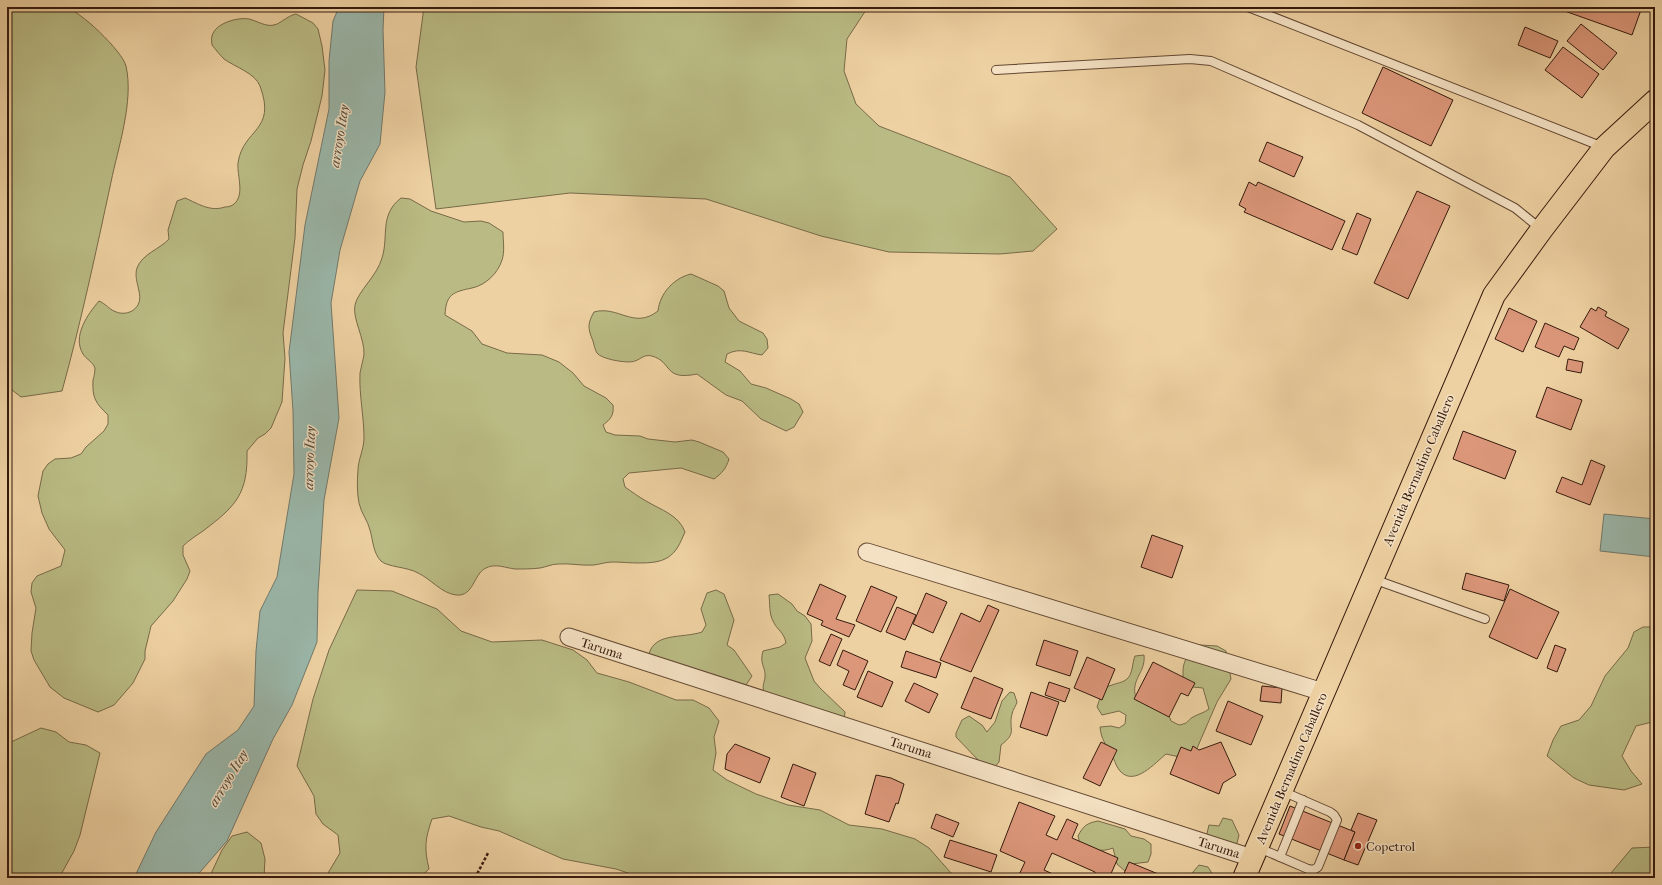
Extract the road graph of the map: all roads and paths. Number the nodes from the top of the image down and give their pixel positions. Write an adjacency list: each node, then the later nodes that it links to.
1 (1248, 7): 4 (lane)
2 (996, 70): 5 (lane)
3 (1655, 101): 4 (main road, Avenida Bernadino Caballero)
4 (1604, 148): 5 (main road, Avenida Bernadino Caballero)
5 (1542, 229): 7 (main road, Avenida Bernadino Caballero)
6 (868, 552): 10 (street)
7 (1372, 578): 8 (lane); 10 (main road, Avenida Bernadino Caballero)
8 (1485, 619)
9 (569, 637): 14 (street, Taruma)
10 (1323, 692): 11 (main road, Avenida Bernadino Caballero)
11 (1281, 791): 12 (lane); 14 (main road, Avenida Bernadino Caballero)
12 (1303, 800): 15 (lane); 15 (lane)
13 (488, 853): 16 (path)
14 (1255, 853): 15 (lane); 17 (main road, Avenida Bernadino Caballero)
15 (1280, 856)
16 (474, 878)
17 (1244, 878)

